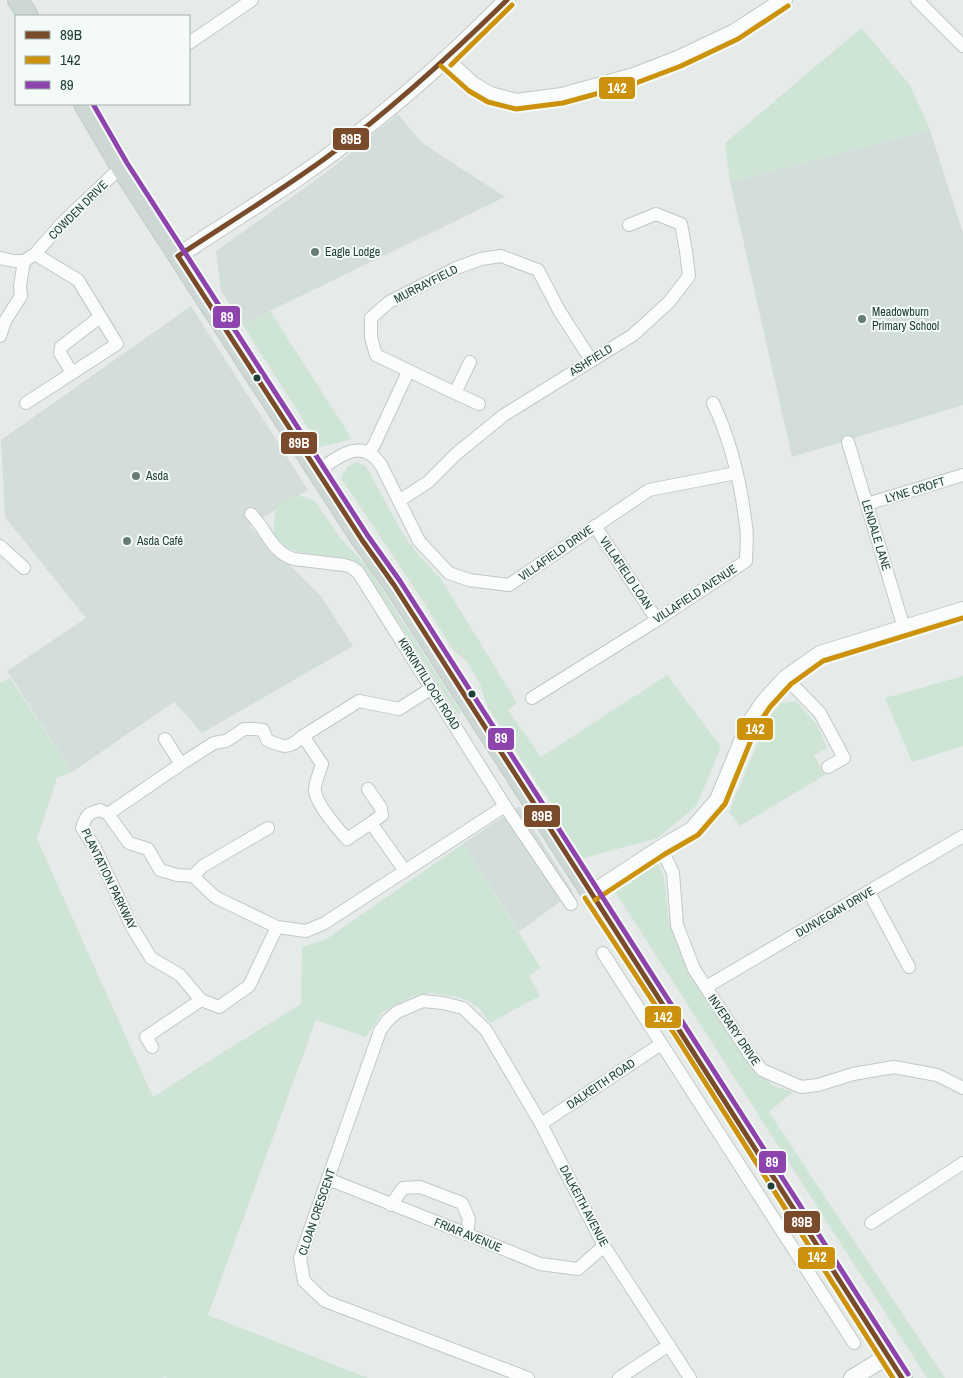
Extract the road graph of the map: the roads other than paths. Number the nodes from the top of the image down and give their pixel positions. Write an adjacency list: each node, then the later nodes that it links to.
1 (18, 0): 6 (main road)
2 (507, 0): 9 (street)
3 (784, 0): 9 (street)
4 (917, 0): 8 (street)
5 (244, 2): 7 (street)
6 (27, 15)
7 (190, 42)
8 (963, 46)
9 (446, 60): 13 (street)
10 (85, 105): 11 (main road, KIRKINTILLOCH ROAD)
11 (121, 167): 13 (main road, KIRKINTILLOCH ROAD); 15 (street, COWDEN DRIVE)
12 (629, 225): 18 (street, ASHFIELD)
13 (178, 256): 28 (main road, KIRKINTILLOCH ROAD)
14 (0, 258): 15 (street)
15 (30, 258): 16 (street); 17 (street)
16 (100, 317): 21 (street); 21 (street)
17 (0, 336)
18 (591, 360): 20 (street, MURRAYFIELD); 31 (street, ASHFIELD)
19 (470, 362): 22 (street)
20 (408, 372): 22 (street, MURRAYFIELD); 27 (street)
21 (72, 373): 23 (street)
22 (455, 393): 25 (street, MURRAYFIELD)
23 (26, 403)
24 (713, 403): 29 (street, VILLAFIELD AVENUE)
25 (479, 404)
26 (848, 442): 32 (street, LENDALE LANE)
27 (368, 453): 28 (street); 31 (street, VILLAFIELD DRIVE)
28 (318, 471): 57 (main road, KIRKINTILLOCH ROAD)
29 (736, 473): 34 (street, VILLAFIELD DRIVE); 38 (street, VILLAFIELD AVENUE)
30 (963, 475): 32 (street, LYNE CROFT)
31 (399, 501): 34 (street, VILLAFIELD DRIVE)
32 (867, 504): 39 (street, LENDALE LANE)
33 (251, 514): 41 (street, KIRKINTILLOCH ROAD)
34 (595, 526): 38 (street, VILLAFIELD LOAN)
35 (0, 546): 36 (street)
36 (24, 568)
37 (963, 610): 39 (street)
38 (657, 620): 42 (street, VILLAFIELD AVENUE)
39 (904, 628): 40 (street)
40 (786, 678): 46 (street); 53 (street)
41 (432, 688): 43 (street); 48 (street, KIRKINTILLOCH ROAD)
42 (532, 698)
43 (303, 736): 45 (street); 50 (street)
44 (165, 739): 45 (street)
45 (181, 764): 49 (street)
46 (828, 767)
47 (368, 789): 50 (street)
48 (505, 806): 54 (street); 58 (street, KIRKINTILLOCH ROAD)
49 (108, 814): 55 (street); 63 (street, PLANTATION PARKWAY)
50 (371, 823): 54 (street)
51 (268, 828): 55 (street)
52 (963, 836): 56 (street, DUNVEGAN DRIVE)
53 (661, 848): 57 (street); 62 (street, INVERARY DRIVE)
54 (405, 872): 59 (street)
55 (193, 876): 59 (street)
56 (869, 892): 61 (street); 62 (street, DUNVEGAN DRIVE)
57 (591, 894): 77 (main road, KIRKINTILLOCH ROAD)
58 (571, 904)
59 (276, 927): 63 (street)
60 (603, 953): 65 (street)
61 (909, 967)
62 (706, 987): 67 (street, INVERARY DRIVE)
63 (201, 1000): 66 (street)
64 (486, 1030): 68 (street, DALKEITH AVENUE); 70 (street, CLOAN CRESCENT)
65 (661, 1044): 68 (street, DALKEITH ROAD); 75 (street)
66 (152, 1047)
67 (962, 1086)
68 (541, 1124): 74 (street, DALKEITH AVENUE)
69 (963, 1163): 72 (street)
70 (328, 1179): 71 (street, FRIAR AVENUE); 78 (street, CLOAN CRESCENT)
71 (392, 1205): 73 (street, FRIAR AVENUE); 73 (street)
72 (871, 1223)
73 (467, 1234): 74 (street, FRIAR AVENUE)
74 (604, 1246): 76 (street, DALKEITH AVENUE)
75 (854, 1343)
76 (668, 1345): 79 (street); 80 (street, DALKEITH AVENUE)
77 (888, 1356): 81 (street); 82 (main road, KIRKINTILLOCH ROAD)
78 (528, 1378)
79 (619, 1378)
80 (690, 1378)
81 (852, 1378)
82 (902, 1378)

